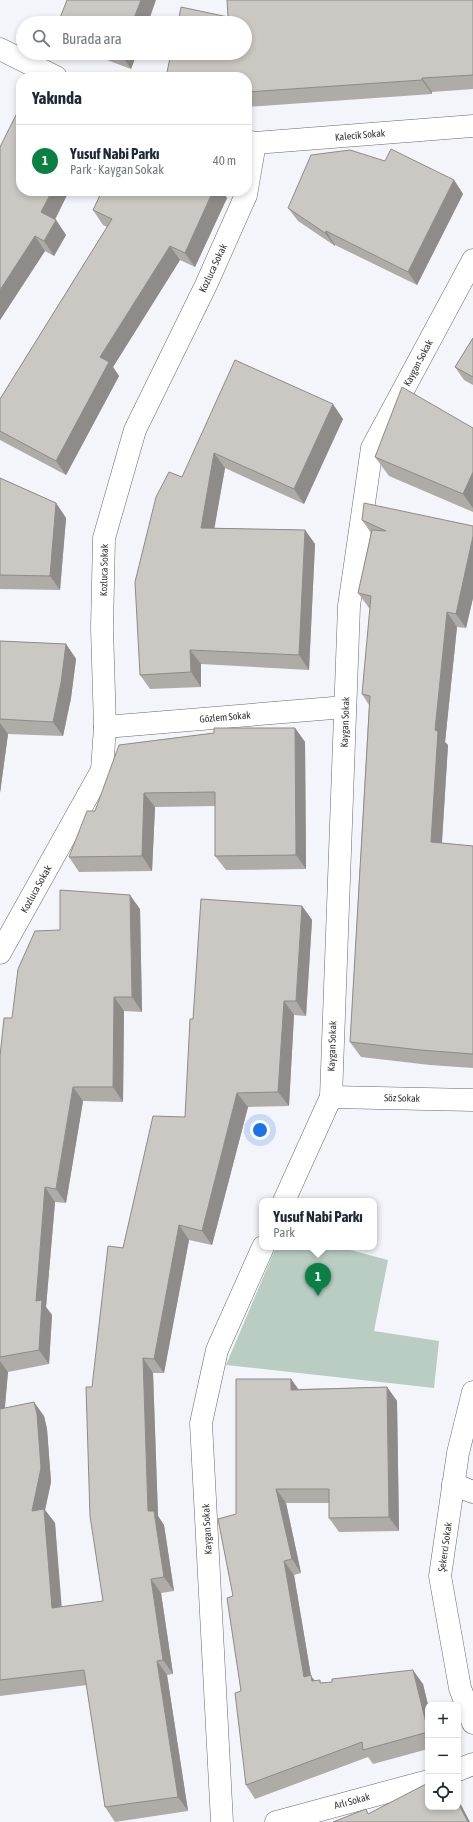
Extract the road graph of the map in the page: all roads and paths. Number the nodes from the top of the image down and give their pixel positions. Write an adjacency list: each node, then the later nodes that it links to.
1 (0, 49): 2 (street)
2 (16, 57)
3 (22, 60): 4 (street)
4 (46, 72)
5 (473, 126): 6 (street, Kalecik Sokak)
6 (252, 142)
7 (246, 196): 10 (street, Kozluca Sokak)
8 (473, 260): 9 (street, Kaygan Sokak)
9 (345, 707): 10 (street, Gözlem Sokak); 12 (street, Kaygan Sokak)
10 (105, 727): 11 (street, Kozluca Sokak)
11 (0, 953)
12 (330, 1097): 13 (street, Söz Sokak); 14 (street, Kaygan Sokak)
13 (473, 1100)
14 (285, 1198)
15 (262, 1250): 23 (street, Kaygan Sokak)
16 (473, 1392): 17 (street, Şekerci Sokak)
17 (453, 1484): 18 (street); 19 (street, Şekerci Sokak)
18 (473, 1492)
19 (473, 1724)
20 (473, 1764): 21 (street)
21 (461, 1769)
22 (425, 1782): 24 (street, Arlı Sokak)
23 (222, 1822)
24 (276, 1822)

